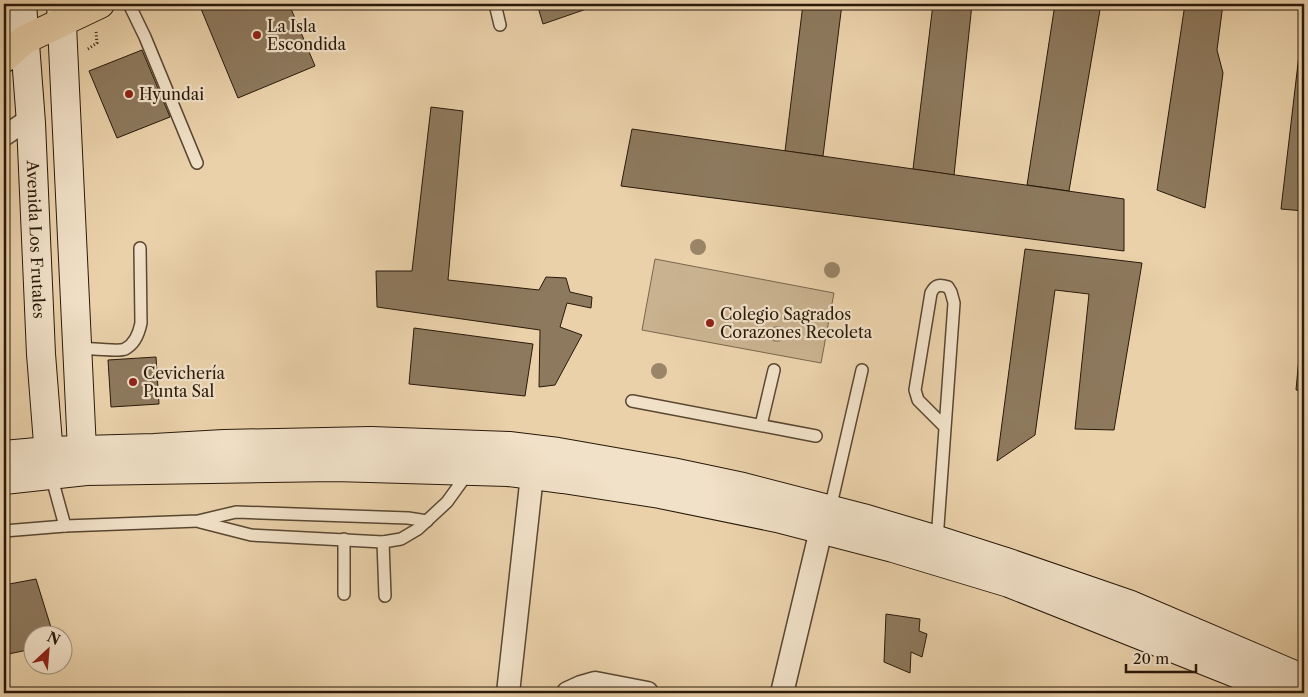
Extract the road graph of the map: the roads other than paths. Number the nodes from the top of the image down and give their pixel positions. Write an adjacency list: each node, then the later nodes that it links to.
1 (22, 4): 7 (main road, Avenida Los Frutales)
2 (100, 4): 5 (main road)
3 (129, 4): 13 (lane)
4 (495, 4): 6 (lane)
5 (62, 13): 7 (main road); 12 (main road)
6 (500, 25)
7 (24, 40): 8 (main road); 9 (main road, Avenida Los Frutales)
8 (4, 58)
9 (31, 128): 10 (lane); 11 (lane); 12 (main road); 16 (main road, Avenida Los Frutales)
10 (4, 131)
11 (4, 141)
12 (68, 142): 15 (main road)
13 (197, 163)
14 (140, 248): 15 (lane)
15 (78, 353): 16 (main road); 24 (main road)
16 (41, 354): 25 (main road, Avenida Los Frutales)
17 (774, 370): 20 (lane)
18 (862, 370): 29 (lane)
19 (632, 401): 20 (lane)
20 (761, 425): 22 (lane)
21 (944, 426): 21 (lane); 35 (lane)
22 (816, 436)
23 (4, 455): 25 (main road)
24 (84, 460): 25 (main road); 26 (main road); 29 (main road)
25 (50, 463): 28 (main road); 32 (lane)
26 (469, 471): 27 (main road); 31 (lane)
27 (532, 475): 29 (main road); 40 (street)
28 (4, 480)
29 (826, 520): 35 (main road); 43 (street); 44 (main road)
30 (198, 521): 31 (lane); 32 (lane); 34 (lane)
31 (427, 521): 36 (lane)
32 (65, 526): 33 (lane)
33 (4, 531)
34 (344, 539): 36 (lane); 37 (lane)
35 (937, 540): 39 (main road)
36 (383, 542): 38 (lane)
37 (344, 594)
38 (385, 596)
39 (1304, 679)
40 (508, 693)
41 (568, 693): 42 (street)
42 (647, 693)
43 (782, 693)
44 (1283, 693)

